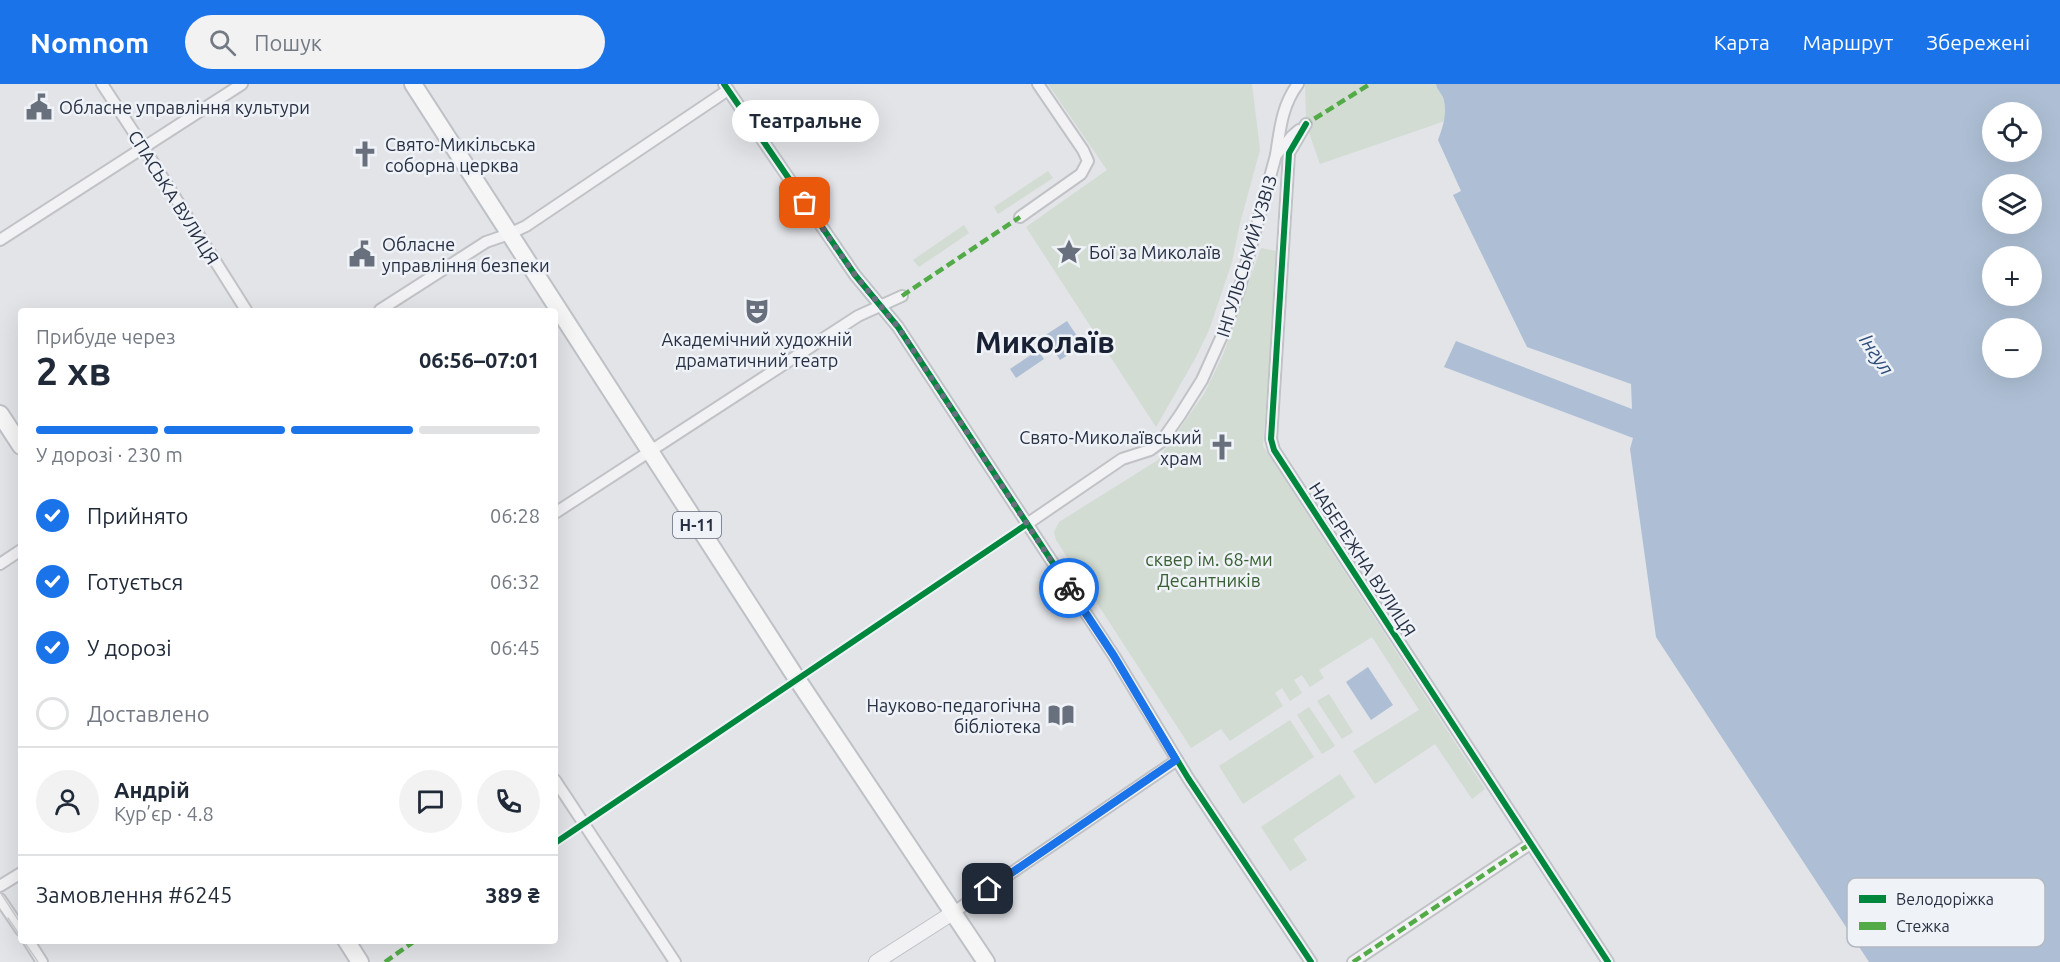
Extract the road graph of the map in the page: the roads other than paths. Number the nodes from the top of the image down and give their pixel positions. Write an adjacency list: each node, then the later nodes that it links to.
1 (102, 84): 8 (street, СПАСЬКА ВУЛИЦЯ)
2 (242, 84): 8 (street)
3 (413, 84): 11 (main road, Н-11)
4 (1038, 84): 10 (street)
5 (1298, 84): 9 (street)
6 (726, 87): 11 (street); 14 (street)
7 (1306, 124): 9 (street, ІНГУЛЬСЬКИЙ УЗВІЗ); 28 (street, НАБЕРЕЖНА ВУЛИЦЯ)
8 (144, 148): 12 (street); 15 (street, СПАСЬКА ВУЛИЦЯ)
9 (1276, 155): 23 (street, ІНГУЛЬСЬКИЙ УЗВІЗ)
10 (1020, 217)
11 (509, 234): 16 (street); 17 (main road, Н-11)
12 (0, 240)
13 (902, 296): 14 (street)
14 (880, 305): 21 (street); 23 (street)
15 (245, 308)
16 (384, 308)
17 (557, 308)
18 (558, 309): 21 (main road, Н-11)
19 (0, 414): 20 (main road)
20 (18, 441)
21 (650, 450): 22 (street); 32 (main road, Н-11)
22 (558, 511)
23 (1028, 524): 26 (street)
24 (18, 552): 25 (street)
25 (0, 564)
26 (1176, 760): 32 (street); 41 (street)
27 (558, 785): 38 (street)
28 (1530, 844): 42 (street); 43 (street, НАБЕРЕЖНА ВУЛИЦЯ)
29 (18, 875): 30 (street)
30 (0, 886)
31 (0, 899): 33 (street)
32 (954, 912): 39 (street); 40 (main road, Н-11)
33 (18, 926)
34 (31, 944): 36 (street)
35 (349, 944): 37 (main road)
36 (42, 962)
37 (360, 962)
38 (675, 962)
39 (876, 962)
40 (986, 962)
41 (1311, 962)
42 (1353, 962)
43 (1608, 962)

